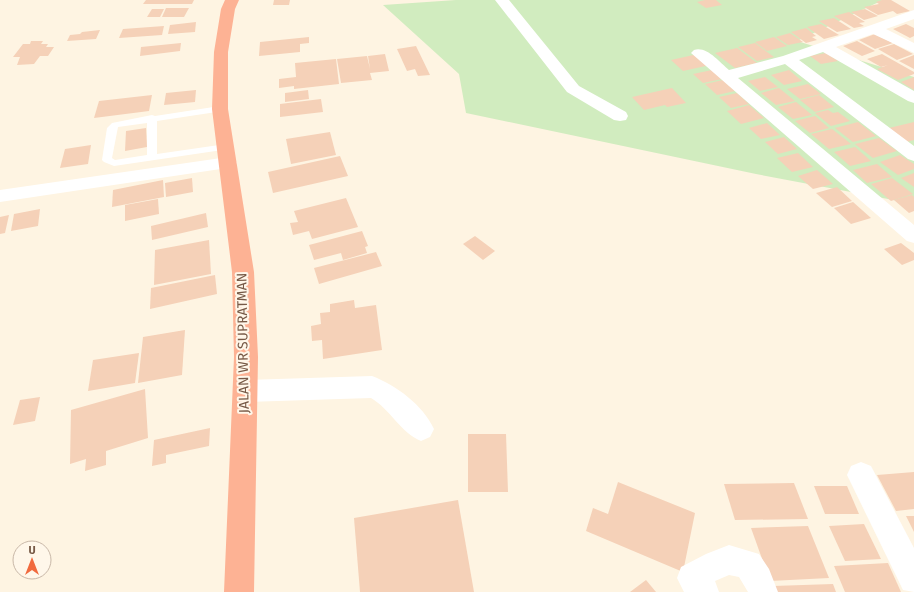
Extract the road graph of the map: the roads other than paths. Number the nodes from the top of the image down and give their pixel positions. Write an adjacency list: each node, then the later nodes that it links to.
1 (232, 0): 11 (highway, JALAN WR SUPRATMAN)
2 (502, 0): 12 (street)
3 (914, 14): 4 (street)
4 (875, 29): 5 (street); 6 (street)
5 (824, 46): 8 (street); 10 (street)
6 (914, 49)
7 (699, 53): 9 (street)
8 (788, 59): 9 (street); 15 (street)
9 (726, 76): 18 (street)
10 (914, 98)
11 (220, 109): 13 (lane); 14 (highway, JALAN WR SUPRATMAN)
12 (620, 116)
13 (152, 118): 16 (lane); 16 (lane)
14 (227, 155): 16 (lane); 17 (street); 19 (highway, JALAN WR SUPRATMAN)
15 (914, 155)
16 (152, 158)
17 (0, 196)
18 (913, 235)
19 (245, 391): 20 (street); 23 (highway, JALAN WR SUPRATMAN)
20 (420, 429)
21 (861, 475): 22 (street)
22 (914, 578)
23 (239, 592)
24 (704, 592): 25 (street)
25 (763, 592)

